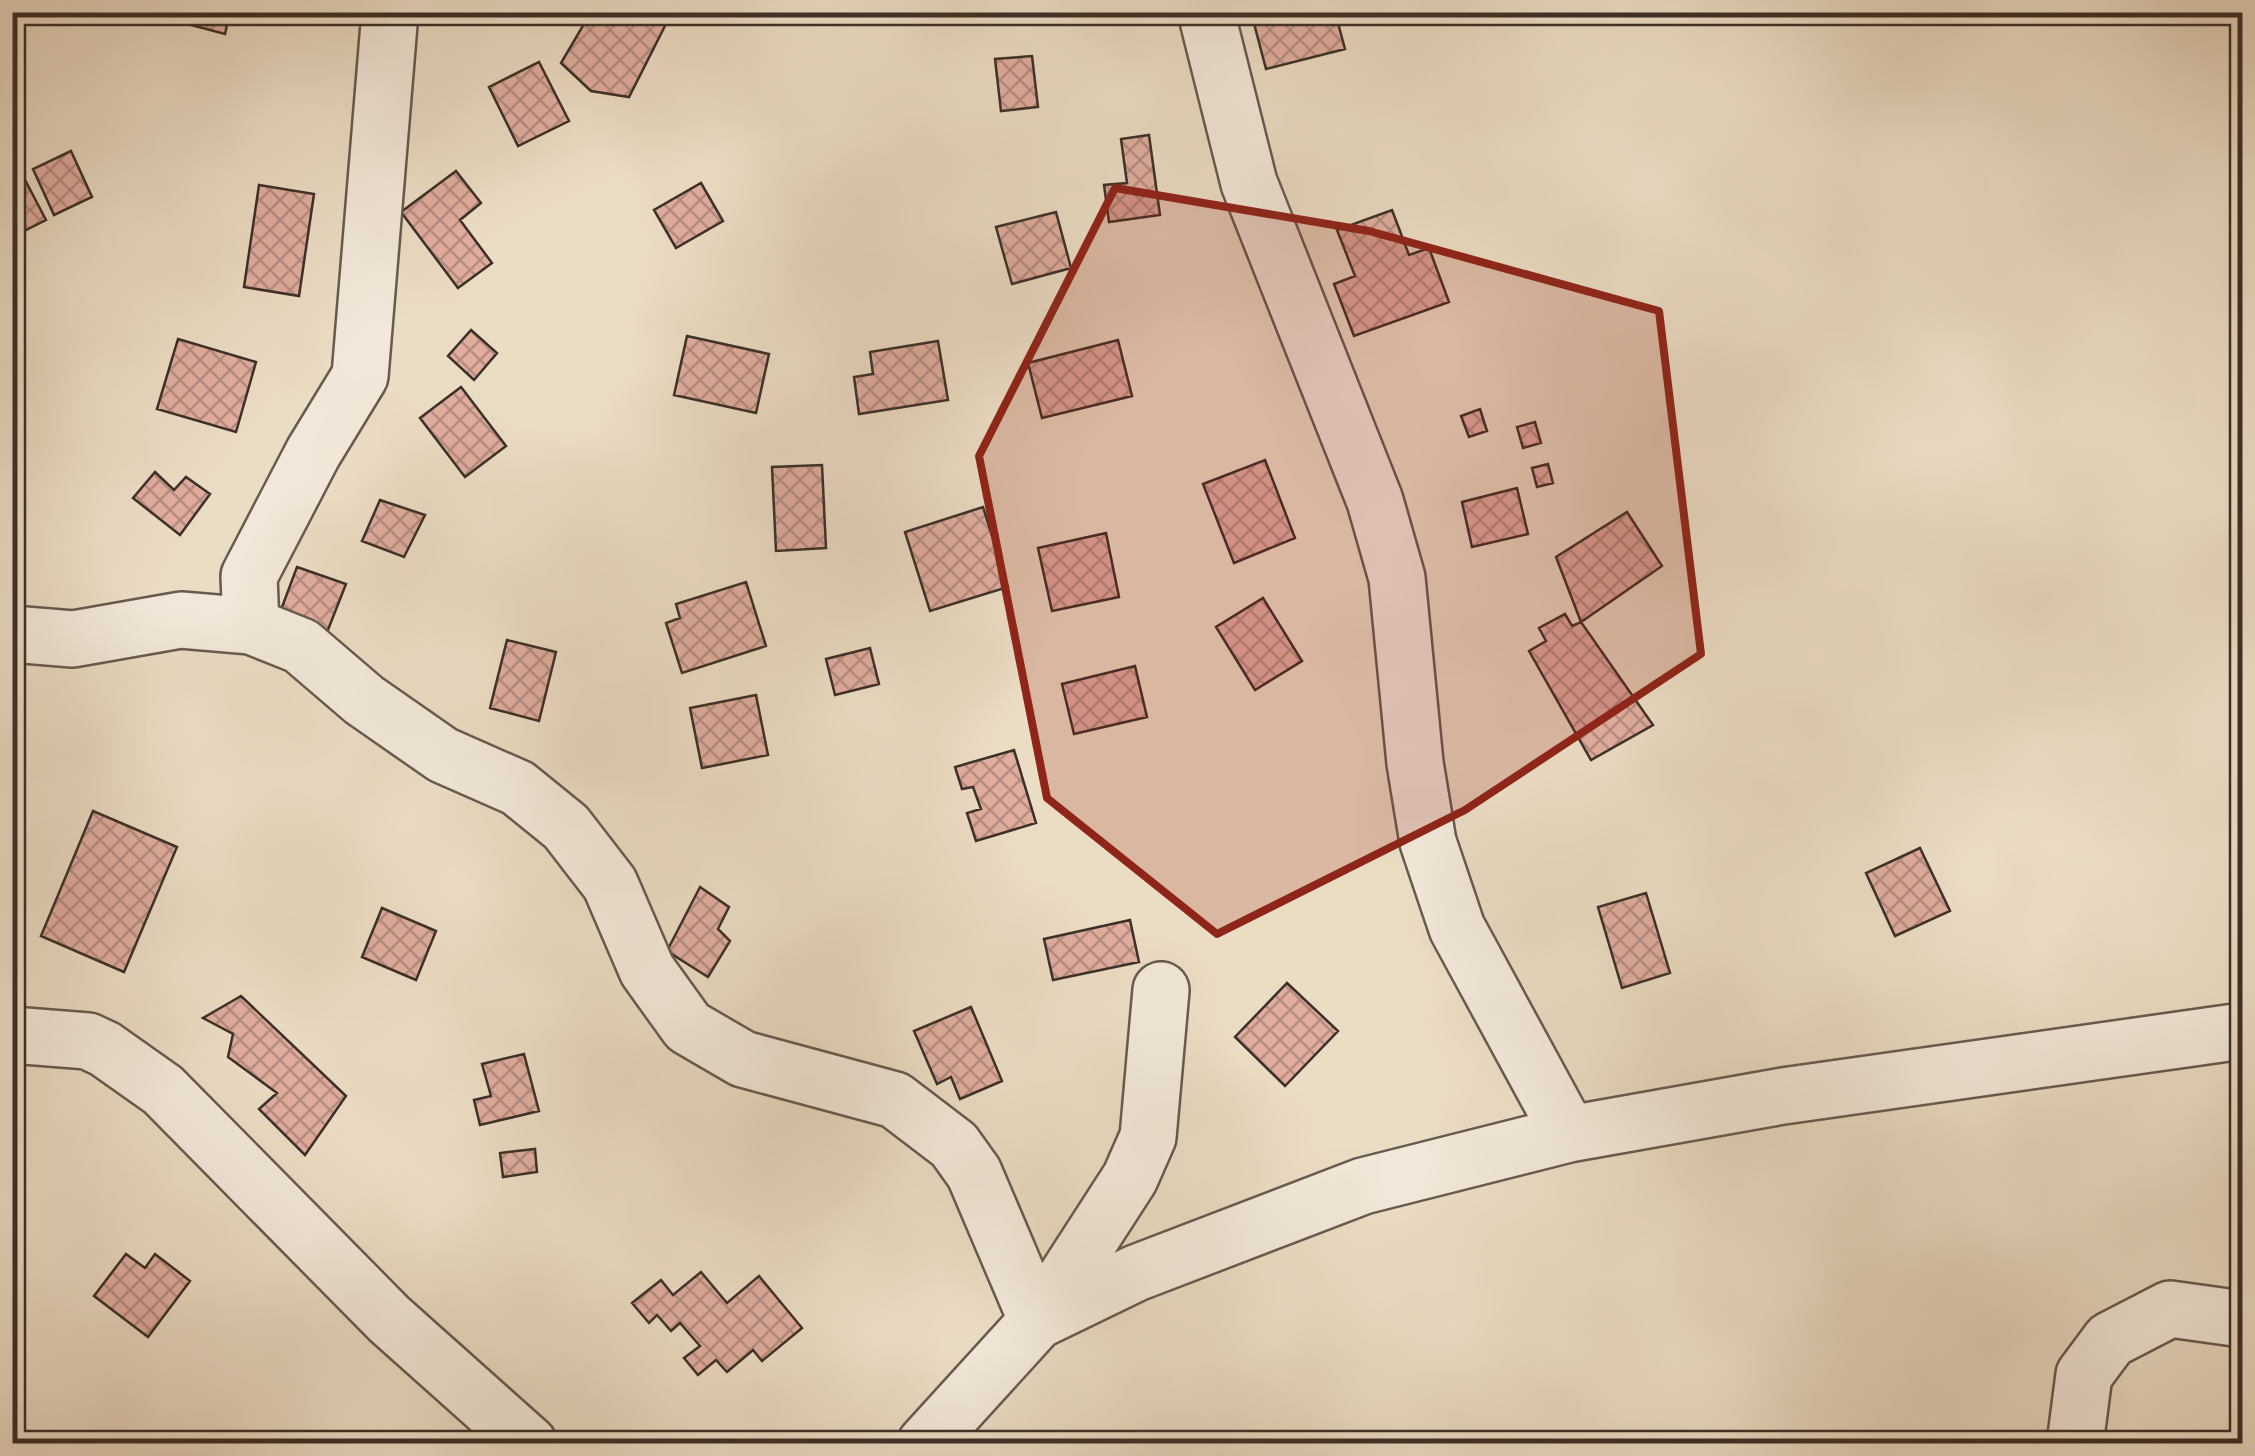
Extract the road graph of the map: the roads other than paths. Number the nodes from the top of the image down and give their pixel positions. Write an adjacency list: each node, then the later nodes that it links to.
1 (390, 12): 3 (street)
2 (1206, 12): 8 (street)
3 (251, 626): 4 (street); 10 (street)
4 (12, 634)
5 (1161, 990): 10 (street)
6 (2242, 1031): 8 (street)
7 (12, 1036): 11 (street)
8 (1569, 1134): 10 (street)
9 (2242, 1318): 13 (street)
10 (1037, 1322): 12 (street)
11 (529, 1444)
12 (925, 1444)
13 (2074, 1444)

